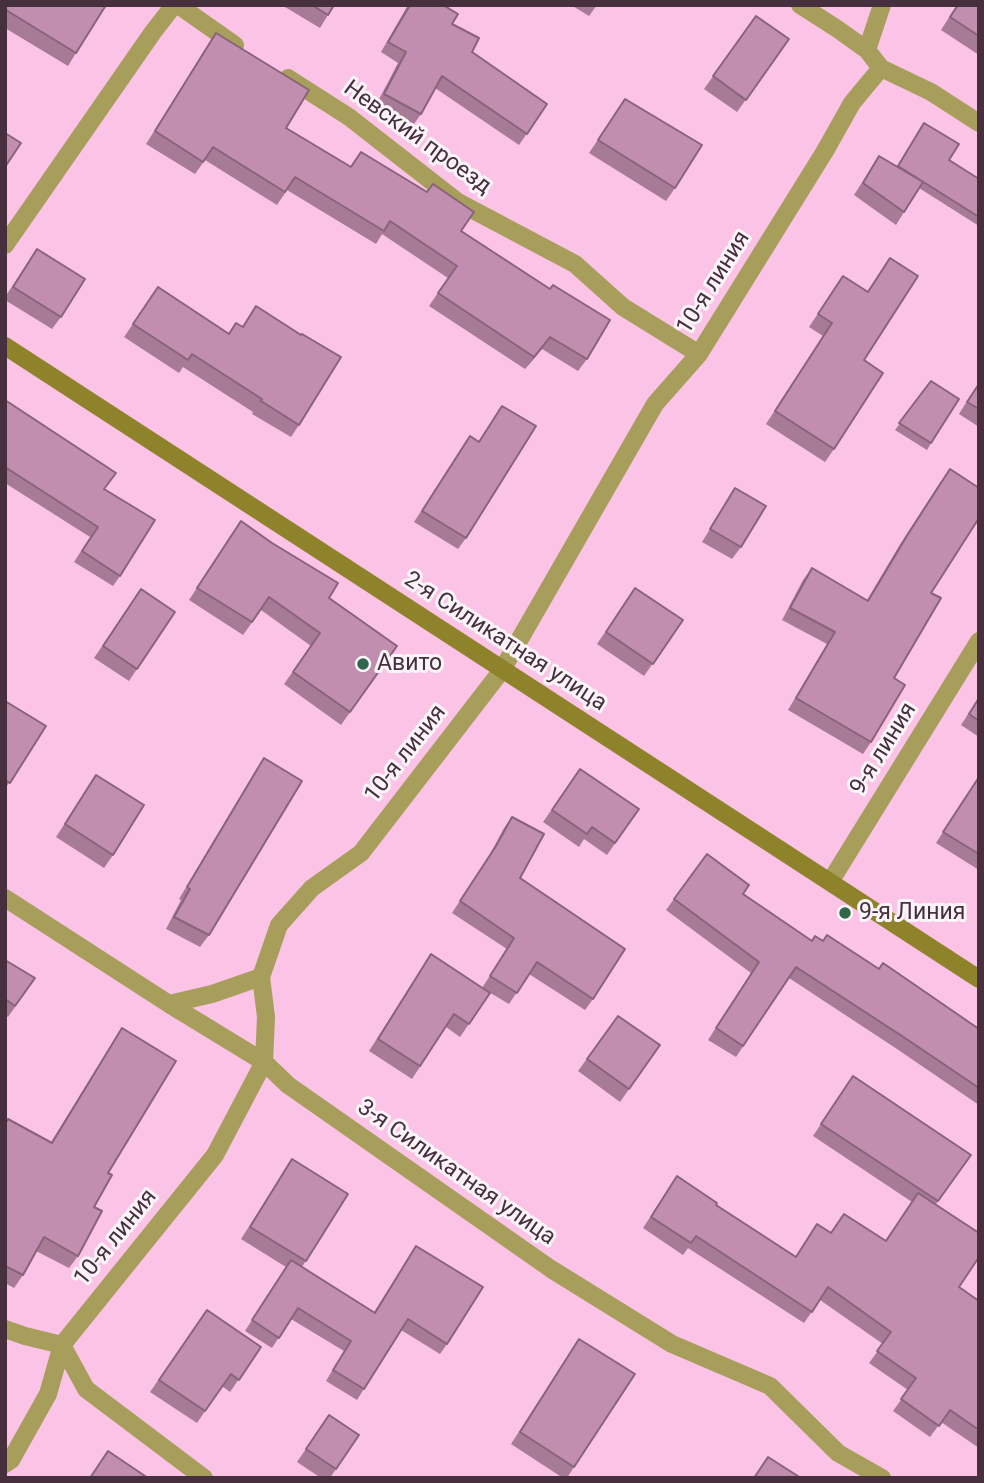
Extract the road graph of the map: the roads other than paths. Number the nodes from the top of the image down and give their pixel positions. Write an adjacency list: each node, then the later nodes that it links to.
1 (176, 5): 5 (street); 9 (street)
2 (800, 5): 4 (street)
3 (882, 5): 4 (street)
4 (867, 50): 6 (street)
5 (255, 58)
6 (881, 68): 8 (street); 11 (street, 10-я линия)
7 (279, 72): 11 (street, Невский проезд)
8 (979, 123)
9 (5, 246)
10 (5, 346): 13 (street, 2-я Силикатная улица)
11 (699, 354): 13 (street, 10-я линия)
12 (979, 642): 14 (street, 9-я линия)
13 (502, 670): 14 (street, 2-я Силикатная улица); 16 (street, 10-я линия)
14 (830, 882): 17 (street, 2-я Силикатная улица)
15 (5, 898): 18 (street, 3-я Силикатная улица)
16 (261, 977): 18 (street); 19 (street, 10-я линия)
17 (979, 979)
18 (169, 1004): 19 (street, 3-я Силикатная улица)
19 (264, 1062): 21 (street, 10-я линия); 24 (street, 3-я Силикатная улица)
20 (5, 1329): 21 (street)
21 (62, 1345): 22 (street, 10-я линия); 23 (street)
22 (5, 1464)
23 (204, 1478)
24 (882, 1478)

